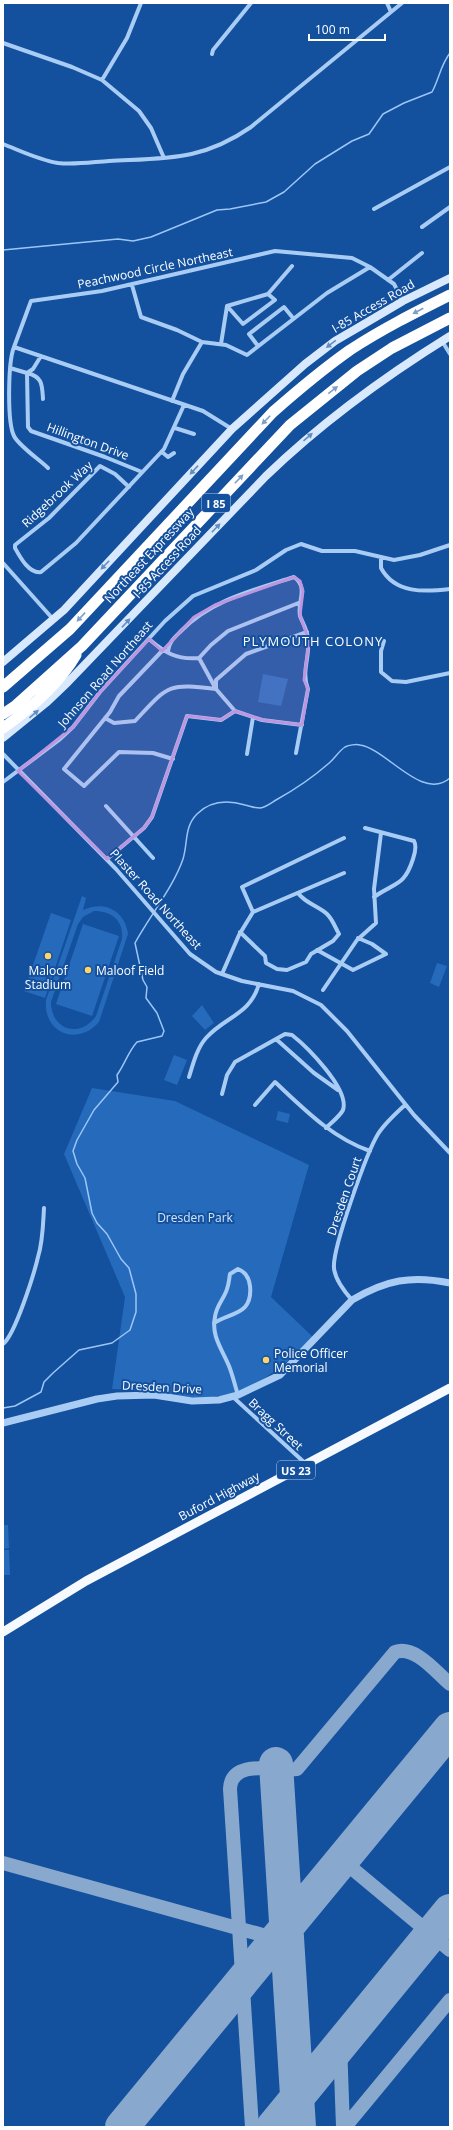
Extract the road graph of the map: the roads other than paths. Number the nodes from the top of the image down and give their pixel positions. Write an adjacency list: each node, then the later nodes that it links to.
1 (141, 3): 8 (street)
2 (251, 3): 7 (street)
3 (387, 3): 5 (street)
4 (402, 3): 5 (street)
5 (391, 12): 10 (street)
6 (3, 43): 8 (street)
7 (212, 54)
8 (102, 80): 10 (street)
9 (3, 144): 10 (street)
10 (164, 158)
11 (450, 167): 13 (street)
12 (450, 207): 14 (street)
13 (374, 209)
14 (422, 228)
15 (422, 253): 19 (street)
16 (292, 266): 21 (street)
17 (370, 267): 19 (street, Peachwood Circle Northeast); 20 (street, Peachwood Circle Northeast); 25 (street)
18 (450, 278): 23 (main road, I-85 Access Road)
19 (388, 280): 23 (street, Peachwood Circle Northeast)
20 (132, 285): 29 (street); 32 (street, Peachwood Circle Northeast)
21 (268, 294): 24 (street); 24 (street)
22 (450, 295): 62 (highway, Northeast Expressway / I 85, one-way to 62)
23 (403, 301): 41 (main road, I-85 Access Road, one-way to 41)
24 (227, 306): 30 (street)
25 (293, 318): 31 (street); 31 (street)
26 (450, 318): 57 (highway, Northeast Expressway / I 85, one-way to 26)
27 (450, 336): 28 (main road, I-85 Access Road)
28 (442, 341): 33 (street); 70 (main road, I-85 Access Road, one-way to 28)
29 (202, 342): 30 (street); 38 (street)
30 (221, 344): 31 (street)
31 (258, 346)
32 (14, 347): 34 (street); 35 (street)
33 (450, 354)
34 (41, 356): 36 (street); 38 (street)
35 (10, 368): 36 (street); 45 (street)
36 (27, 373): 37 (street); 46 (street, Hillington Drive)
37 (43, 399)
38 (172, 401): 39 (street)
39 (184, 405): 40 (street, Ridgebrook Way); 41 (street)
40 (175, 428): 42 (street); 43 (street, Ridgebrook Way)
41 (232, 429): 53 (main road, I-85 Access Road, one-way to 53)
42 (194, 434)
43 (162, 452): 44 (street); 46 (street, Ridgebrook Way)
44 (174, 453)
45 (48, 468)
46 (142, 472): 47 (street, Ridgebrook Way)
47 (128, 487): 47 (street, Ridgebrook Way)
48 (450, 545): 49 (street, Johnson Road Northeast)
49 (381, 557): 51 (street); 55 (street, Johnson Road Northeast)
50 (3, 562): 53 (street)
51 (450, 589)
52 (301, 602): 54 (street); 58 (street); 59 (street)
53 (54, 619): 60 (main road, I-85 Access Road)
54 (307, 632): 63 (street); 68 (street)
55 (149, 639): 58 (street); 75 (street, Johnson Road Northeast)
56 (384, 641): 61 (street)
57 (82, 646): 65 (highway, Northeast Expressway / I 85); 69 (highway)
58 (162, 651): 59 (street); 67 (street)
59 (200, 658): 63 (street)
60 (3, 662)
61 (450, 673)
62 (3, 687)
63 (216, 689): 64 (street); 67 (street)
64 (235, 711): 66 (street); 74 (street)
65 (3, 714)
66 (253, 717): 68 (street); 73 (street)
67 (105, 718): 74 (street)
68 (302, 725): 71 (street)
69 (3, 728)
70 (3, 738)
71 (296, 753)
72 (3, 754): 75 (street, Plaster Road Northeast)
73 (247, 754)
74 (173, 759): 80 (street)
75 (18, 771): 76 (street, Johnson Road Northeast); 83 (street, Plaster Road Northeast)
76 (3, 782)
77 (106, 806): 80 (street)
78 (365, 828): 79 (street)
79 (380, 833): 86 (street); 86 (street)
80 (134, 836): 82 (street); 83 (street)
81 (344, 838): 87 (street)
82 (153, 858)
83 (107, 859): 92 (street, Plaster Road Northeast)
84 (344, 873): 85 (street)
85 (298, 893): 87 (street); 90 (street)
86 (374, 897): 89 (street)
87 (253, 912): 88 (street)
88 (240, 932): 90 (street); 92 (street)
89 (358, 938): 91 (street); 91 (street)
90 (317, 950): 91 (street)
91 (341, 964): 94 (street)
92 (222, 974): 93 (street, Plaster Road Northeast)
93 (259, 984): 96 (street); 100 (street, Plaster Road Northeast)
94 (323, 990)
95 (276, 1039): 97 (street); 97 (street); 98 (street)
96 (189, 1077)
97 (340, 1091): 101 (street)
98 (222, 1094)
99 (255, 1105): 101 (street)
100 (405, 1105): 102 (street, Dresden Court); 103 (street, Plaster Road Northeast)
101 (326, 1128): 102 (street)
102 (370, 1151): 106 (street, Dresden Court)
103 (449, 1151)
104 (44, 1208): 108 (street)
105 (450, 1283): 106 (street, Dresden Drive)
106 (352, 1300): 110 (street, Dresden Drive)
107 (214, 1323): 107 (street); 110 (street)
108 (3, 1344)
109 (450, 1388): 112 (main road, Buford Highway / US 23)
110 (236, 1396): 111 (street, Dresden Drive); 112 (street, Bragg Street)
111 (3, 1423)
112 (306, 1465): 113 (main road, Buford Highway / US 23)
113 (3, 1632)

